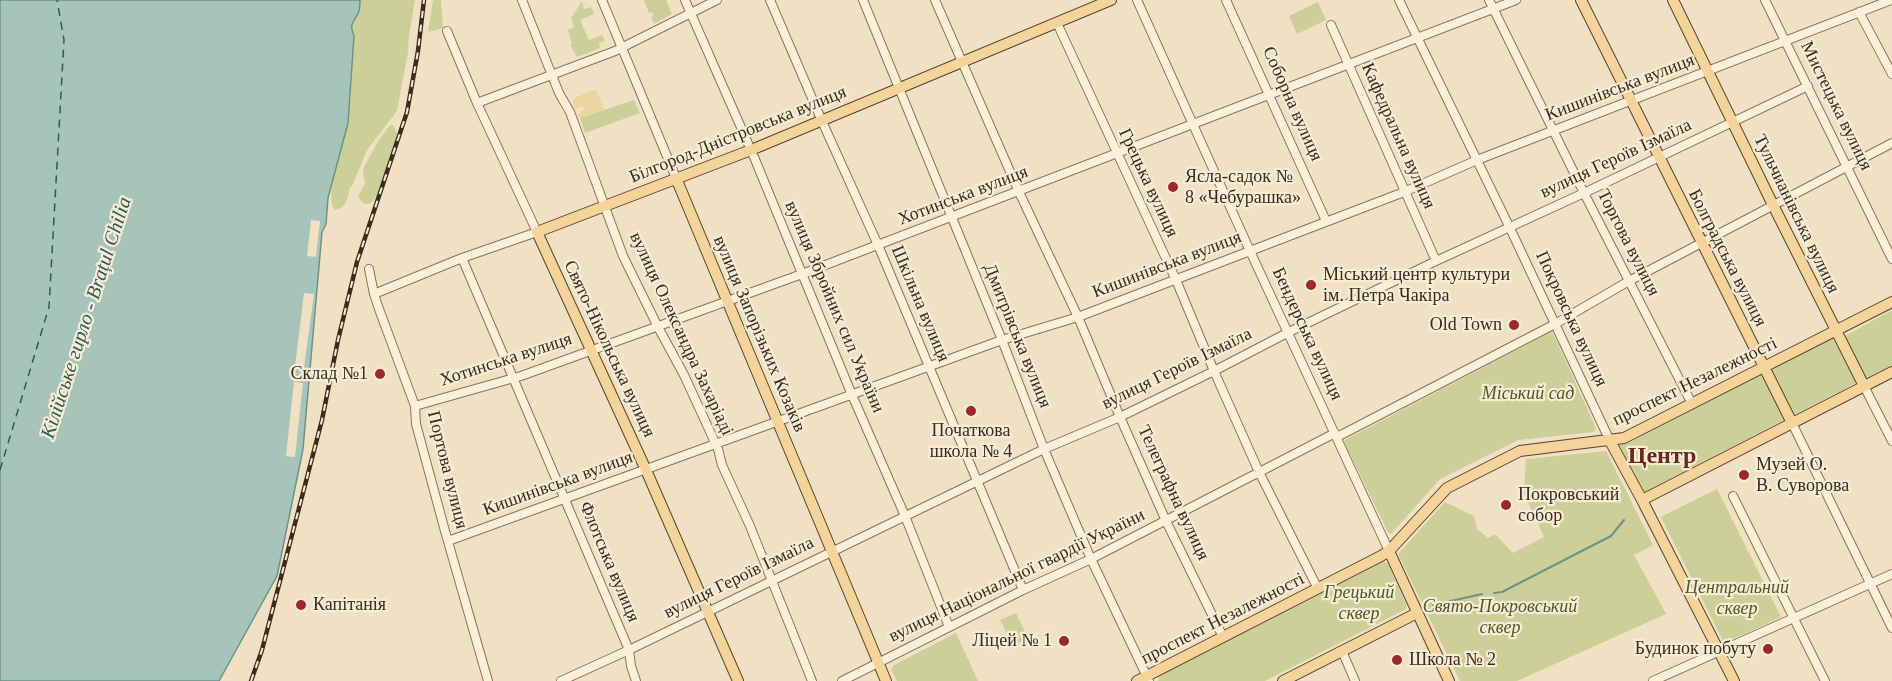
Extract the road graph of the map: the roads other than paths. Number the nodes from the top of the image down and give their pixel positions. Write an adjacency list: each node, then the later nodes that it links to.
1 (522, 0): 30 (street, вулиця Олександра Захаріаді)
2 (602, 0): 26 (street, вулиця Запорізьких Козаків)
3 (685, 0): 20 (street, вулиця Збройних сил України)
4 (717, 0): 20 (street)
5 (770, 0): 37 (street, Шкільна вулиця)
6 (863, 0): 33 (street, Дмитрівська вулиця)
7 (935, 0): 27 (street, Телеграфна вулиця)
8 (1111, 0): 21 (main road, Білгород-Дністровська вулиця)
9 (1137, 0): 39 (street, Бендерська вулиця)
10 (1226, 0): 34 (street, Соборна вулиця)
11 (1399, 0): 24 (street, Покровська вулиця)
12 (1489, 0): 18 (street, Торгова вулиця)
13 (1516, 0): 18 (street, Хотинська вулиця)
14 (1581, 0): 35 (main road, Болградська вулиця)
15 (1673, 0): 29 (main road, Тульчианівська вулиця)
16 (1765, 0): 25 (street, Мистецька вулиця)
17 (1891, 0): 19 (street, Кишинівська вулиця)
18 (1493, 9): 24 (street, Хотинська вулиця); 40 (street, Торгова вулиця)
19 (1859, 12): 25 (street, Кишинівська вулиця); 31 (street)
20 (691, 14): 26 (street); 42 (street, вулиця Збройних сил України)
21 (1057, 23): 27 (main road, Білгород-Дністровська вулиця); 43 (street, Грецька вулиця)
22 (1330, 25): 28 (street, Кафедральна вулиця)
23 (447, 32): 36 (street, Свято-Нікольська вулиця)
24 (1418, 38): 28 (street, Хотинська вулиця); 45 (street, Покровська вулиця)
25 (1786, 42): 29 (street, Кишинівська вулиця); 32 (street, Мистецька вулиця)
26 (622, 48): 30 (street); 47 (street, вулиця Запорізьких Козаків)
27 (961, 63): 33 (main road, Білгород-Дністровська вулиця); 48 (street, Телеграфна вулиця)
28 (1349, 65): 34 (street, Хотинська вулиця); 49 (street, Кафедральна вулиця)
29 (1707, 72): 35 (street, Кишинівська вулиця); 38 (main road, Тульчианівська вулиця)
30 (552, 74): 36 (street); 51 (street, вулиця Олександра Захаріаді)
31 (1892, 74)
32 (1808, 86): 38 (street, вулиця Героїв Ізмаїла); 46 (street, Мистецька вулиця)
33 (900, 87): 37 (main road, Білгород-Дністровська вулиця); 53 (street, Дмитрівська вулиця)
34 (1270, 94): 39 (street, Хотинська вулиця); 54 (street, Соборна вулиця)
35 (1631, 101): 40 (street, Кишинівська вулиця); 44 (main road, Болградська вулиця)
36 (477, 103): 56 (street, Свято-Нікольська вулиця)
37 (821, 120): 42 (main road, Білгород-Дністровська вулиця); 58 (street, Шкільна вулиця)
38 (1732, 122): 44 (street, вулиця Героїв Ізмаїла); 52 (main road, Тульчианівська вулиця)
39 (1194, 125): 43 (street, Хотинська вулиця); 59 (street, Бендерська вулиця)
40 (1553, 131): 45 (street, Кишинівська вулиця); 50 (street, Торгова вулиця)
41 (1892, 143): 46 (street, вулиця Національної гвардії України)
42 (751, 150): 47 (main road, Білгород-Дністровська вулиця); 64 (street, вулиця Збройних сил України)
43 (1117, 154): 48 (street, Хотинська вулиця); 65 (street, Грецька вулиця)
44 (1658, 157): 50 (street, вулиця Героїв Ізмаїла); 57 (main road, Болградська вулиця)
45 (1477, 160): 49 (street, Кишинівська вулиця); 55 (street, Покровська вулиця)
46 (1847, 167): 52 (street, вулиця Національної гвардії України); 61 (street, Мистецька вулиця)
47 (676, 178): 51 (main road, Білгород-Дністровська вулиця); 68 (main road, вулиця Запорізьких Козаків)
48 (1019, 192): 53 (street, Хотинська вулиця); 70 (street, Телеграфна вулиця)
49 (1404, 192): 54 (street, Кишинівська вулиця); 62 (street, Кафедральна вулиця)
50 (1584, 193): 55 (street, вулиця Героїв Ізмаїла); 66 (street, Торгова вулиця)
51 (605, 205): 56 (main road, Білгород-Дністровська вулиця); 72 (street, вулиця Олександра Захаріаді)
52 (1773, 205): 57 (street, вулиця Національної гвардії України); 73 (main road, Тульчианівська вулиця)
53 (952, 218): 58 (street, Хотинська вулиця); 75 (street, Дмитрівська вулиця)
54 (1326, 221): 59 (street, Кишинівська вулиця)
55 (1509, 226): 62 (street, вулиця Героїв Ізмаїла); 71 (street, Покровська вулиця)
56 (537, 231): 60 (street, Білгород-Дністровська вулиця); 76 (main road, Свято-Нікольська вулиця)
57 (1701, 243): 66 (street, вулиця Національної гвардії України); 77 (main road, Болградська вулиця)
58 (878, 245): 64 (street, Хотинська вулиця); 78 (street, Шкільна вулиця)
59 (1250, 251): 65 (street, Кишинівська вулиця); 74 (street, Бендерська вулиця)
60 (462, 258): 67 (street, Білгород-Дністровська вулиця); 81 (street, Флотська вулиця)
61 (1892, 259)
62 (1436, 261): 74 (street, вулиця Героїв Ізмаїла)
63 (369, 269): 67 (street, Портова вулиця)
64 (802, 274): 68 (street, Хотинська вулиця); 83 (street, вулиця Збройних сил України)
65 (1176, 279): 70 (street, Кишинівська вулиця); 79 (street, Грецька вулиця)
66 (1629, 281): 71 (street, вулиця Національної гвардії України); 84 (street, Торгова вулиця)
67 (374, 294): 85 (street, Портова вулиця)
68 (728, 301): 72 (street, Хотинська вулиця); 87 (main road, вулиця Запорізьких Козаків)
69 (1892, 302): 73 (main road, проспект Незалежності)
70 (1078, 317): 75 (street, Кишинівська вулиця); 86 (street, Телеграфна вулиця)
71 (1555, 324): 89 (street, вулиця Національної гвардії України); 90 (street, Покровська вулиця)
72 (658, 327): 76 (street, Хотинська вулиця); 92 (street, вулиця Олександра Захаріаді)
73 (1836, 331): 77 (main road, проспект Незалежності); 82 (main road, Тульчианівська вулиця)
74 (1289, 332): 79 (street, вулиця Героїв Ізмаїла); 89 (street, Бендерська вулиця)
75 (1002, 340): 78 (street, Кишинівська вулиця); 93 (street, Дмитрівська вулиця)
76 (591, 350): 81 (street, Хотинська вулиця); 94 (main road, Свято-Нікольська вулиця)
77 (1764, 367): 84 (main road, проспект Незалежності); 88 (main road, Болградська вулиця)
78 (929, 368): 83 (street, Кишинівська вулиця); 96 (street, Шкільна вулиця)
79 (1214, 371): 86 (street, вулиця Героїв Ізмаїла); 95 (street, Грецька вулиця)
80 (1892, 372): 82 (main road)
81 (514, 379): 85 (street, Хотинська вулиця); 98 (street, Флотська вулиця)
82 (1864, 386): 88 (main road); 91 (street, Тульчианівська вулиця)
83 (852, 395): 87 (street, Кишинівська вулиця); 100 (street, вулиця Збройних сил України)
84 (1692, 404): 90 (main road, проспект Незалежності)
85 (415, 406): 102 (street, Портова вулиця)
86 (1120, 417): 93 (street, вулиця Героїв Ізмаїла); 101 (street, Телеграфна вулиця)
87 (778, 423): 92 (street, Кишинівська вулиця); 104 (main road, вулиця Запорізьких Козаків)
88 (1792, 423): 99 (main road); 108 (street, Болградська вулиця)
89 (1336, 435): 95 (street, вулиця Національної гвардії України); 103 (street, Бендерська вулиця)
90 (1610, 441): 99 (main road, Покровська вулиця); 103 (main road, проспект Незалежності)
91 (1892, 441)
92 (716, 445): 94 (street, Кишинівська вулиця); 107 (street, вулиця Олександра Захаріаді)
93 (1044, 449): 96 (street, вулиця Героїв Ізмаїла); 105 (street, Дмитрівська вулиця)
94 (646, 470): 98 (street, Кишинівська вулиця); 111 (main road, Свято-Нікольська вулиця)
95 (1259, 472): 101 (street, вулиця Національної гвардії України); 109 (street, Грецька вулиця)
96 (976, 482): 100 (street, вулиця Героїв Ізмаїла); 110 (street, Шкільна вулиця)
97 (1733, 496): 113 (street)
98 (564, 498): 102 (street, Кишинівська вулиця); 117 (street, Флотська вулиця)
99 (1642, 500): 119 (main road, Покровська вулиця)
100 (905, 516): 104 (street, вулиця Героїв Ізмаїла); 114 (street, вулиця Збройних сил України)
101 (1166, 520): 105 (street, вулиця Національної гвардії України); 116 (street, Телеграфна вулиця)
102 (448, 542): 122 (street, Портова вулиця)
103 (1389, 551): 112 (main road, Бендерська вулиця); 116 (main road, проспект Незалежності)
104 (832, 552): 107 (street, вулиця Героїв Ізмаїла); 120 (main road, вулиця Запорізьких Козаків)
105 (1091, 559): 110 (street, вулиця Національної гвардії України); 121 (street, Дмитрівська вулиця)
106 (1892, 574): 108 (street)
107 (771, 581): 111 (street, вулиця Героїв Ізмаїла); 126 (street, вулиця Олександра Захаріаді)
108 (1870, 583): 113 (street); 115 (street, Болградська вулиця)
109 (1316, 585)
110 (1023, 590): 114 (street, вулиця Національної гвардії України)
111 (707, 611): 117 (street, вулиця Героїв Ізмаїла); 125 (main road, Свято-Нікольська вулиця)
112 (1417, 613): 118 (main road); 131 (main road, Бендерська вулиця)
113 (1794, 617): 119 (street); 134 (street)
114 (950, 627): 120 (street, вулиця Національної гвардії України)
115 (1892, 628)
116 (1223, 637): 121 (main road, проспект Незалежності)
117 (629, 650): 123 (street, вулиця Героїв Ізмаїла); 124 (street, Флотська вулиця)
118 (1342, 651): 129 (main road); 130 (street)
119 (1719, 651): 132 (street); 133 (main road, Покровська вулиця)
120 (878, 663): 127 (street, вулиця Національної гвардії України); 128 (main road, вулиця Запорізьких Козаків)
121 (1144, 679)
122 (488, 681)
123 (561, 681)
124 (636, 681)
125 (738, 681)
126 (812, 681)
127 (842, 681)
128 (886, 681)
129 (1284, 681)
130 (1355, 681)
131 (1449, 681)
132 (1653, 681)
133 (1734, 681)
134 (1825, 681)

